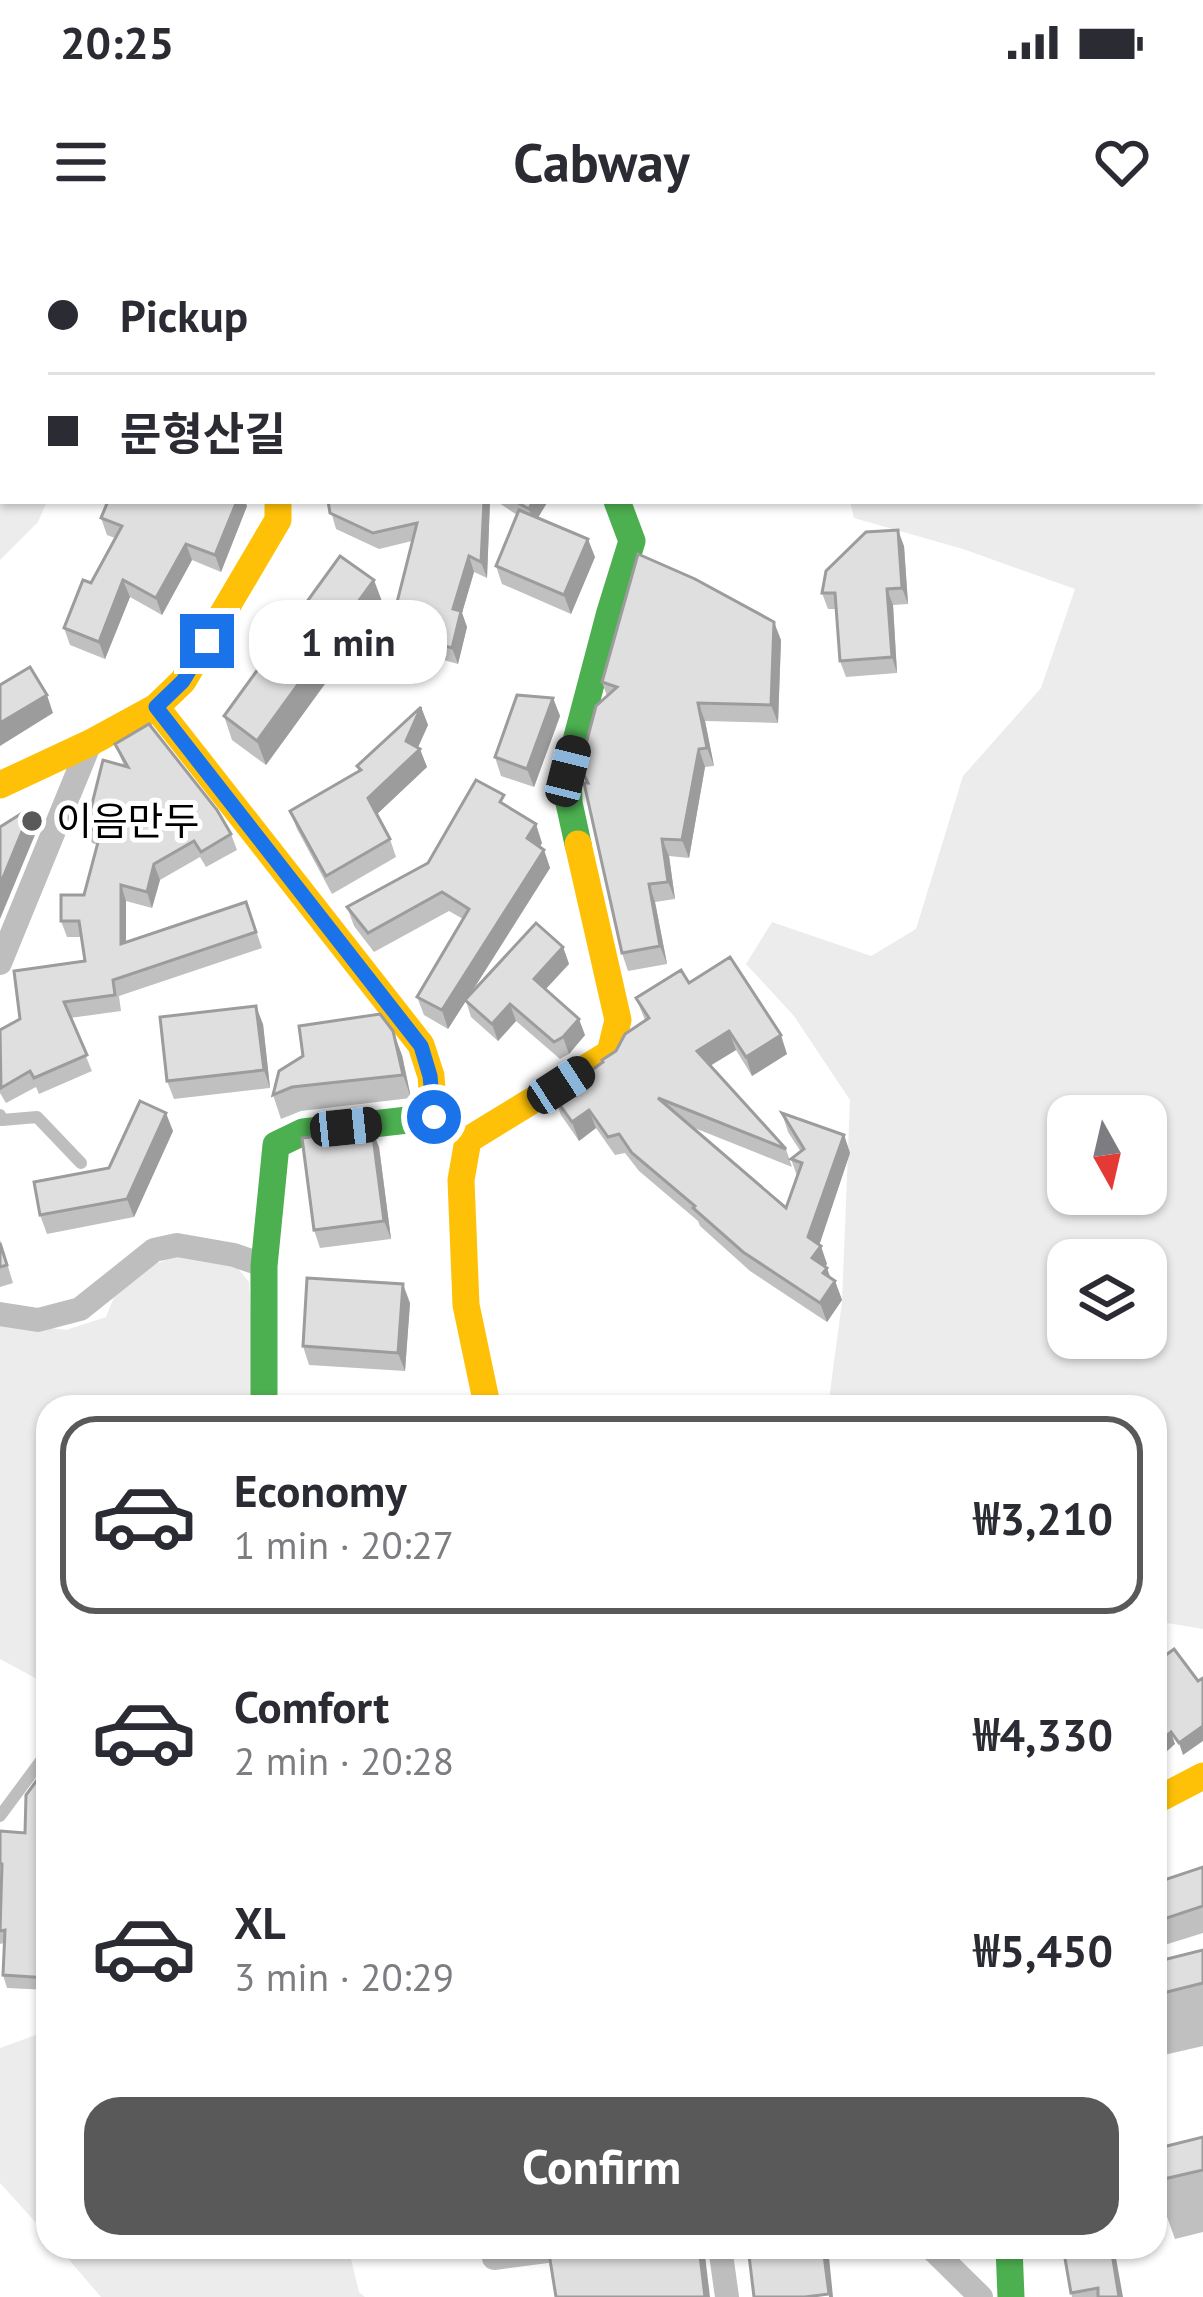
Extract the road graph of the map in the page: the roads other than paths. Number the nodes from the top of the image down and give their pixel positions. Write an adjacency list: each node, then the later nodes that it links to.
1 (278, 504): 3 (street)
2 (618, 504): 9 (street)
3 (156, 707): 4 (street); 8 (street)
4 (90, 743): 5 (street); 6 (street)
5 (0, 785)
6 (0, 963)
7 (0, 1115): 10 (lane)
8 (434, 1117): 9 (street); 11 (street)
9 (468, 1140): 14 (street)
10 (81, 1162)
11 (263, 1265): 12 (street); 13 (street)
12 (0, 1314)
13 (265, 1395)
14 (485, 1395)
15 (36, 1767): 18 (lane)
16 (1203, 1776): 17 (street)
17 (1167, 1795)
18 (0, 1816)
19 (722, 2259): 22 (street)
20 (942, 2259): 23 (street)
21 (1009, 2259): 24 (street)
22 (727, 2297)
23 (981, 2297)
24 (1011, 2297)

